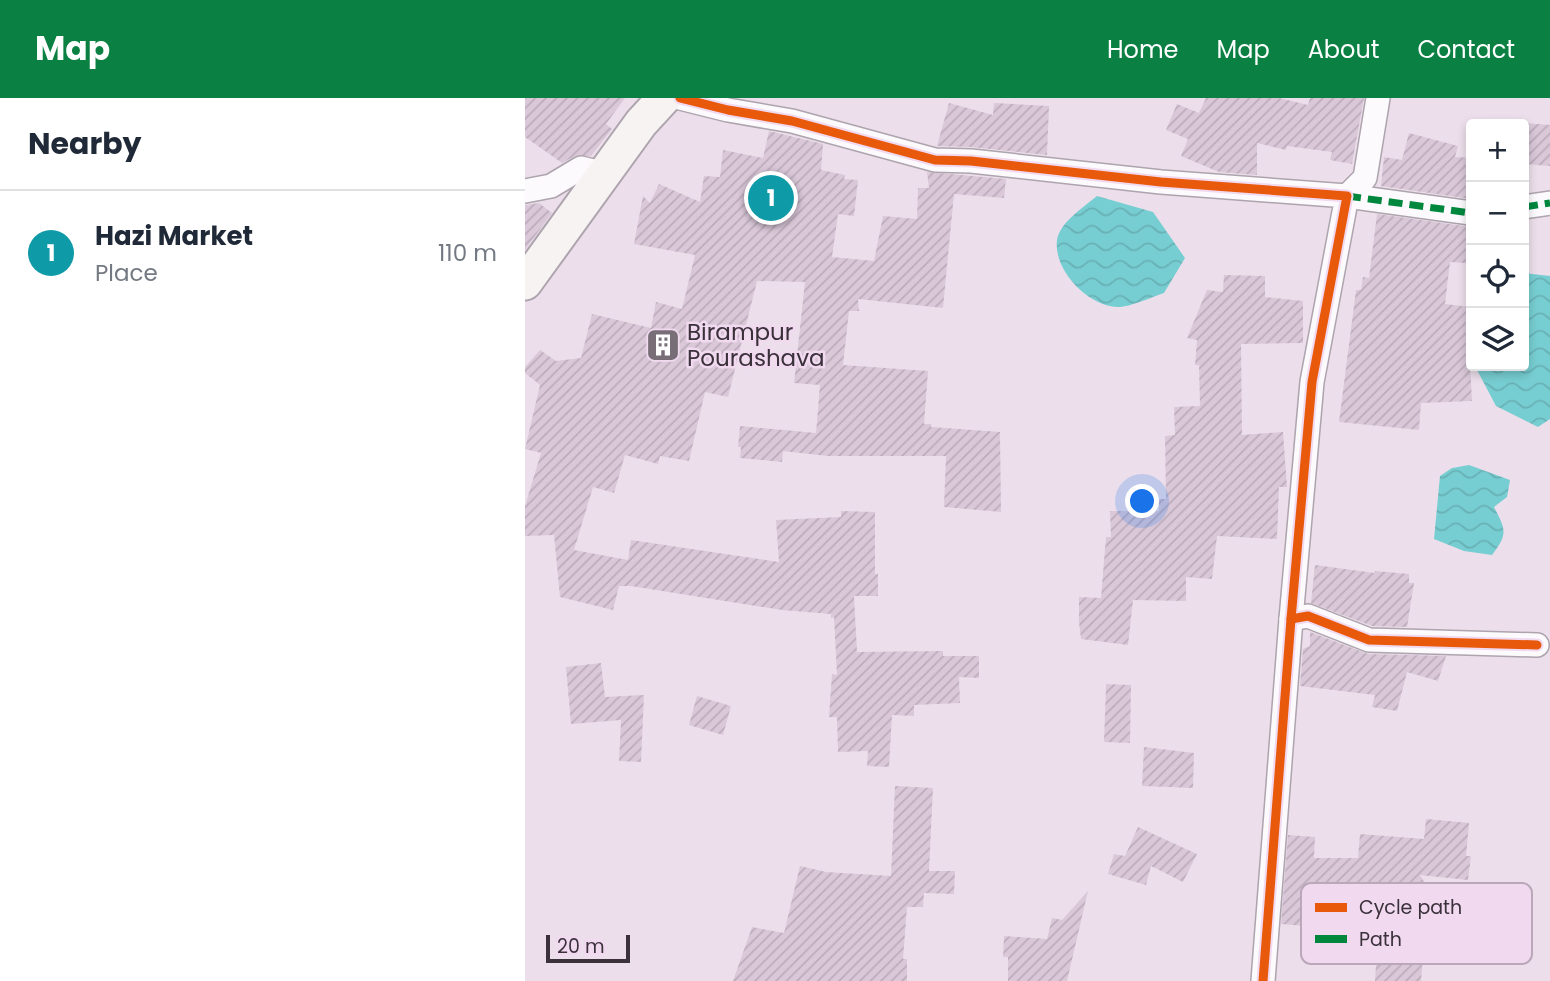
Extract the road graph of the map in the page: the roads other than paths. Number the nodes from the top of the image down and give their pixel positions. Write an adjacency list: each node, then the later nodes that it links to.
1 (664, 98): 4 (main road)
2 (680, 98): 6 (street)
3 (1378, 98): 6 (street)
4 (605, 174): 5 (street); 10 (main road)
5 (525, 191)
6 (1346, 196): 9 (street); 11 (street)
7 (1550, 203): 8 (street)
8 (1529, 205)
9 (1466, 212)
10 (525, 283)
11 (1290, 619): 12 (street); 13 (street)
12 (1537, 645)
13 (1263, 981)

